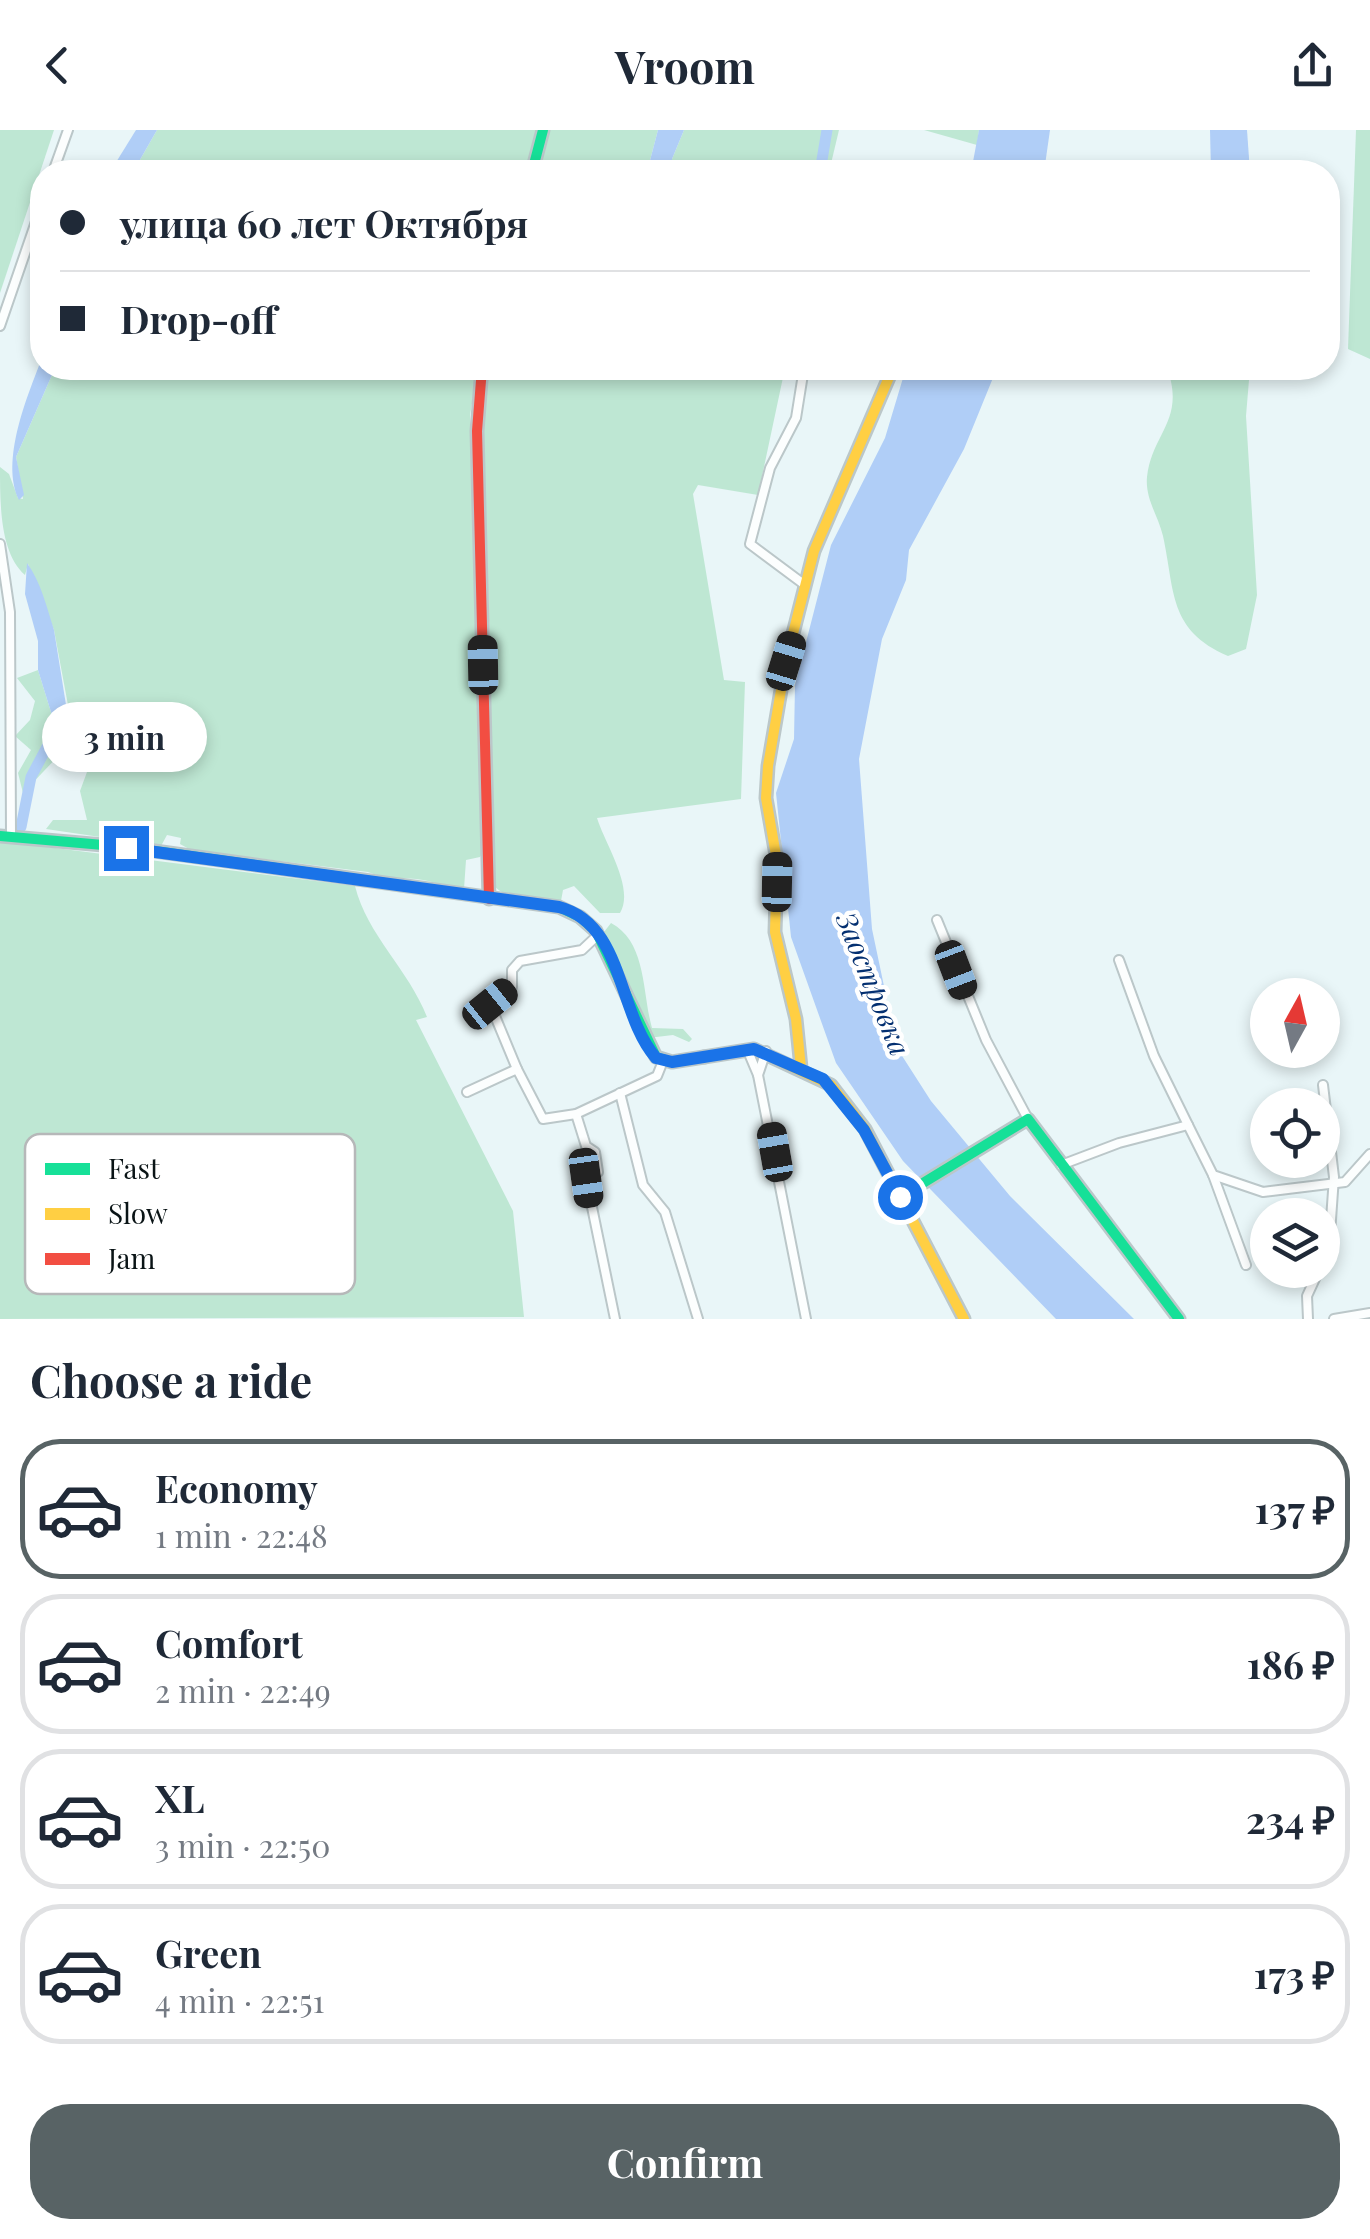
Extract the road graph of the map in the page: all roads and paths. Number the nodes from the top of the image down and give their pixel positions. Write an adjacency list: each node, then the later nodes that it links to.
1 (68, 130): 3 (street)
2 (543, 130): 4 (street)
3 (58, 160)
4 (535, 160)
5 (30, 239): 6 (street)
6 (0, 326)
7 (481, 380): 14 (street)
8 (802, 380): 12 (street)
9 (889, 380): 12 (street)
10 (0, 544): 11 (street)
11 (2, 577): 13 (street)
12 (805, 585): 21 (street)
13 (6, 836): 14 (street)
14 (489, 899): 16 (street)
15 (937, 920): 28 (street)
16 (600, 934): 20 (street); 22 (street)
17 (1118, 960): 29 (street)
18 (747, 1049): 19 (street); 20 (street); 23 (street)
19 (766, 1051): 21 (street); 23 (street)
20 (664, 1061): 26 (street)
21 (801, 1068): 34 (street)
22 (517, 1069): 25 (street); 27 (street)
23 (758, 1075): 41 (street)
24 (1323, 1085): 33 (street)
25 (466, 1092)
26 (620, 1094): 27 (street); 40 (street)
27 (576, 1114): 39 (street)
28 (1028, 1119): 31 (street); 34 (street)
29 (1188, 1125): 31 (street); 32 (street)
30 (1370, 1154): 33 (street)
31 (1061, 1165): 43 (street)
32 (1212, 1175): 33 (street); 36 (street)
33 (1331, 1184): 35 (street)
34 (900, 1197): 42 (street)
35 (1330, 1198)
36 (1246, 1264)
37 (1311, 1288): 44 (street)
38 (1370, 1313): 45 (street)
39 (615, 1319)
40 (698, 1319)
41 (806, 1319)
42 (964, 1319)
43 (1179, 1319)
44 (1308, 1319)
45 (1334, 1319)

